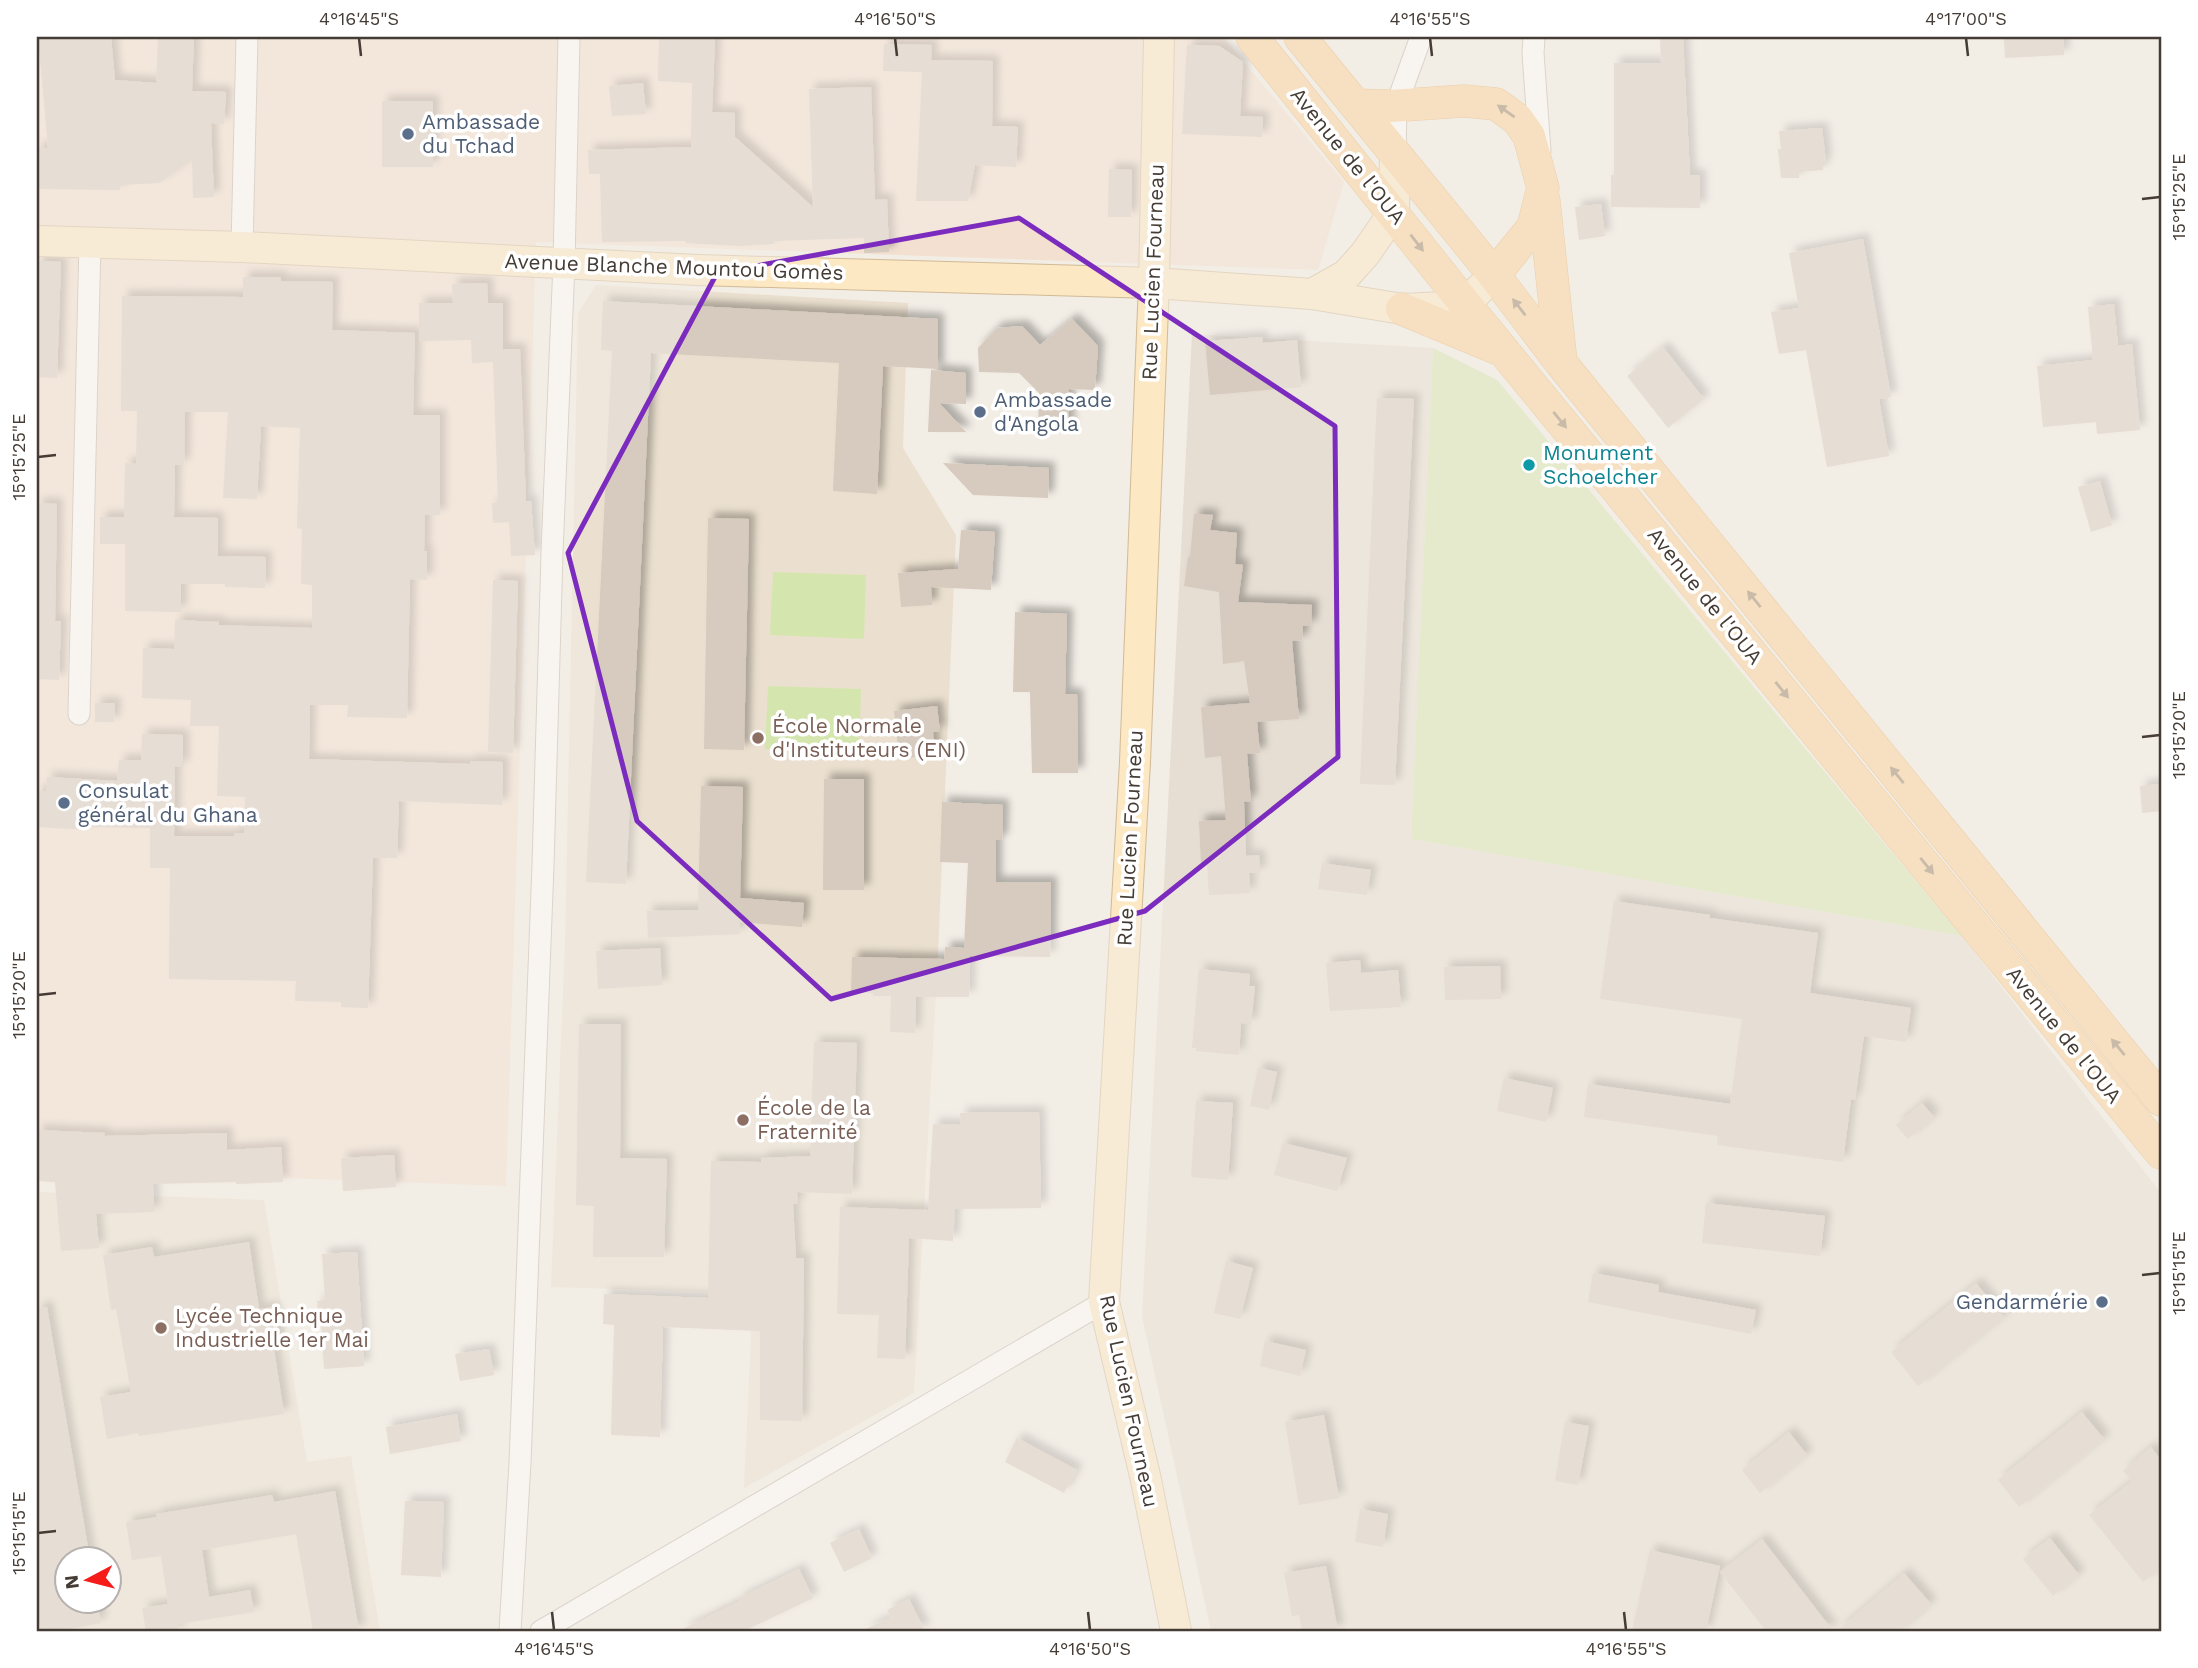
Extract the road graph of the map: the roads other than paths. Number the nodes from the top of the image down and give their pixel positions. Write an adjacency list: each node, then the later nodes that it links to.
1 (247, 37): 15 (street)
2 (569, 37): 16 (street)
3 (1159, 37): 18 (street, Rue Lucien Fourneau)
4 (1252, 37): 12 (main road, Avenue de l'OUA)
5 (1300, 37): 8 (main road, Avenue de l'OUA)
6 (1421, 37): 9 (street)
7 (1534, 37): 11 (street)
8 (1357, 105): 9 (main road); 10 (main road, Avenue de l'OUA)
9 (1396, 106): 10 (street); 11 (main road, one-way to 9)
10 (1395, 153): 12 (street); 17 (main road, Avenue de l'OUA)
11 (1543, 188): 17 (main road); 23 (main road)
12 (1394, 212): 19 (street); 20 (main road, Avenue de l'OUA, one-way to 20)
13 (37, 240): 14 (street, Avenue Blanche Mountou Gomès)
14 (90, 241): 15 (street, Avenue Blanche Mountou Gomès); 24 (street)
15 (242, 247): 16 (street, Avenue Blanche Mountou Gomès)
16 (564, 263): 18 (street, Avenue Blanche Mountou Gomès); 28 (street)
17 (1494, 275): 20 (street); 23 (main road, Avenue de l'OUA, one-way to 17)
18 (1154, 283): 19 (street, Avenue Blanche Mountou Gomès); 27 (street, Rue Lucien Fourneau)
19 (1312, 294): 21 (street, Avenue Blanche Mountou Gomès)
20 (1465, 304): 21 (street, Avenue Blanche Mountou Gomès); 22 (main road, Avenue de l'OUA)
21 (1402, 309): 22 (main road)
22 (1504, 352): 26 (main road, Avenue de l'OUA, one-way to 26)
23 (1562, 363): 25 (main road, Avenue de l'OUA, one-way to 23)
24 (79, 714)
25 (2161, 1100)
26 (2161, 1153)
27 (1104, 1302): 29 (street); 30 (street, Rue Lucien Fourneau)
28 (510, 1631)
29 (541, 1631)
30 (1176, 1631)

